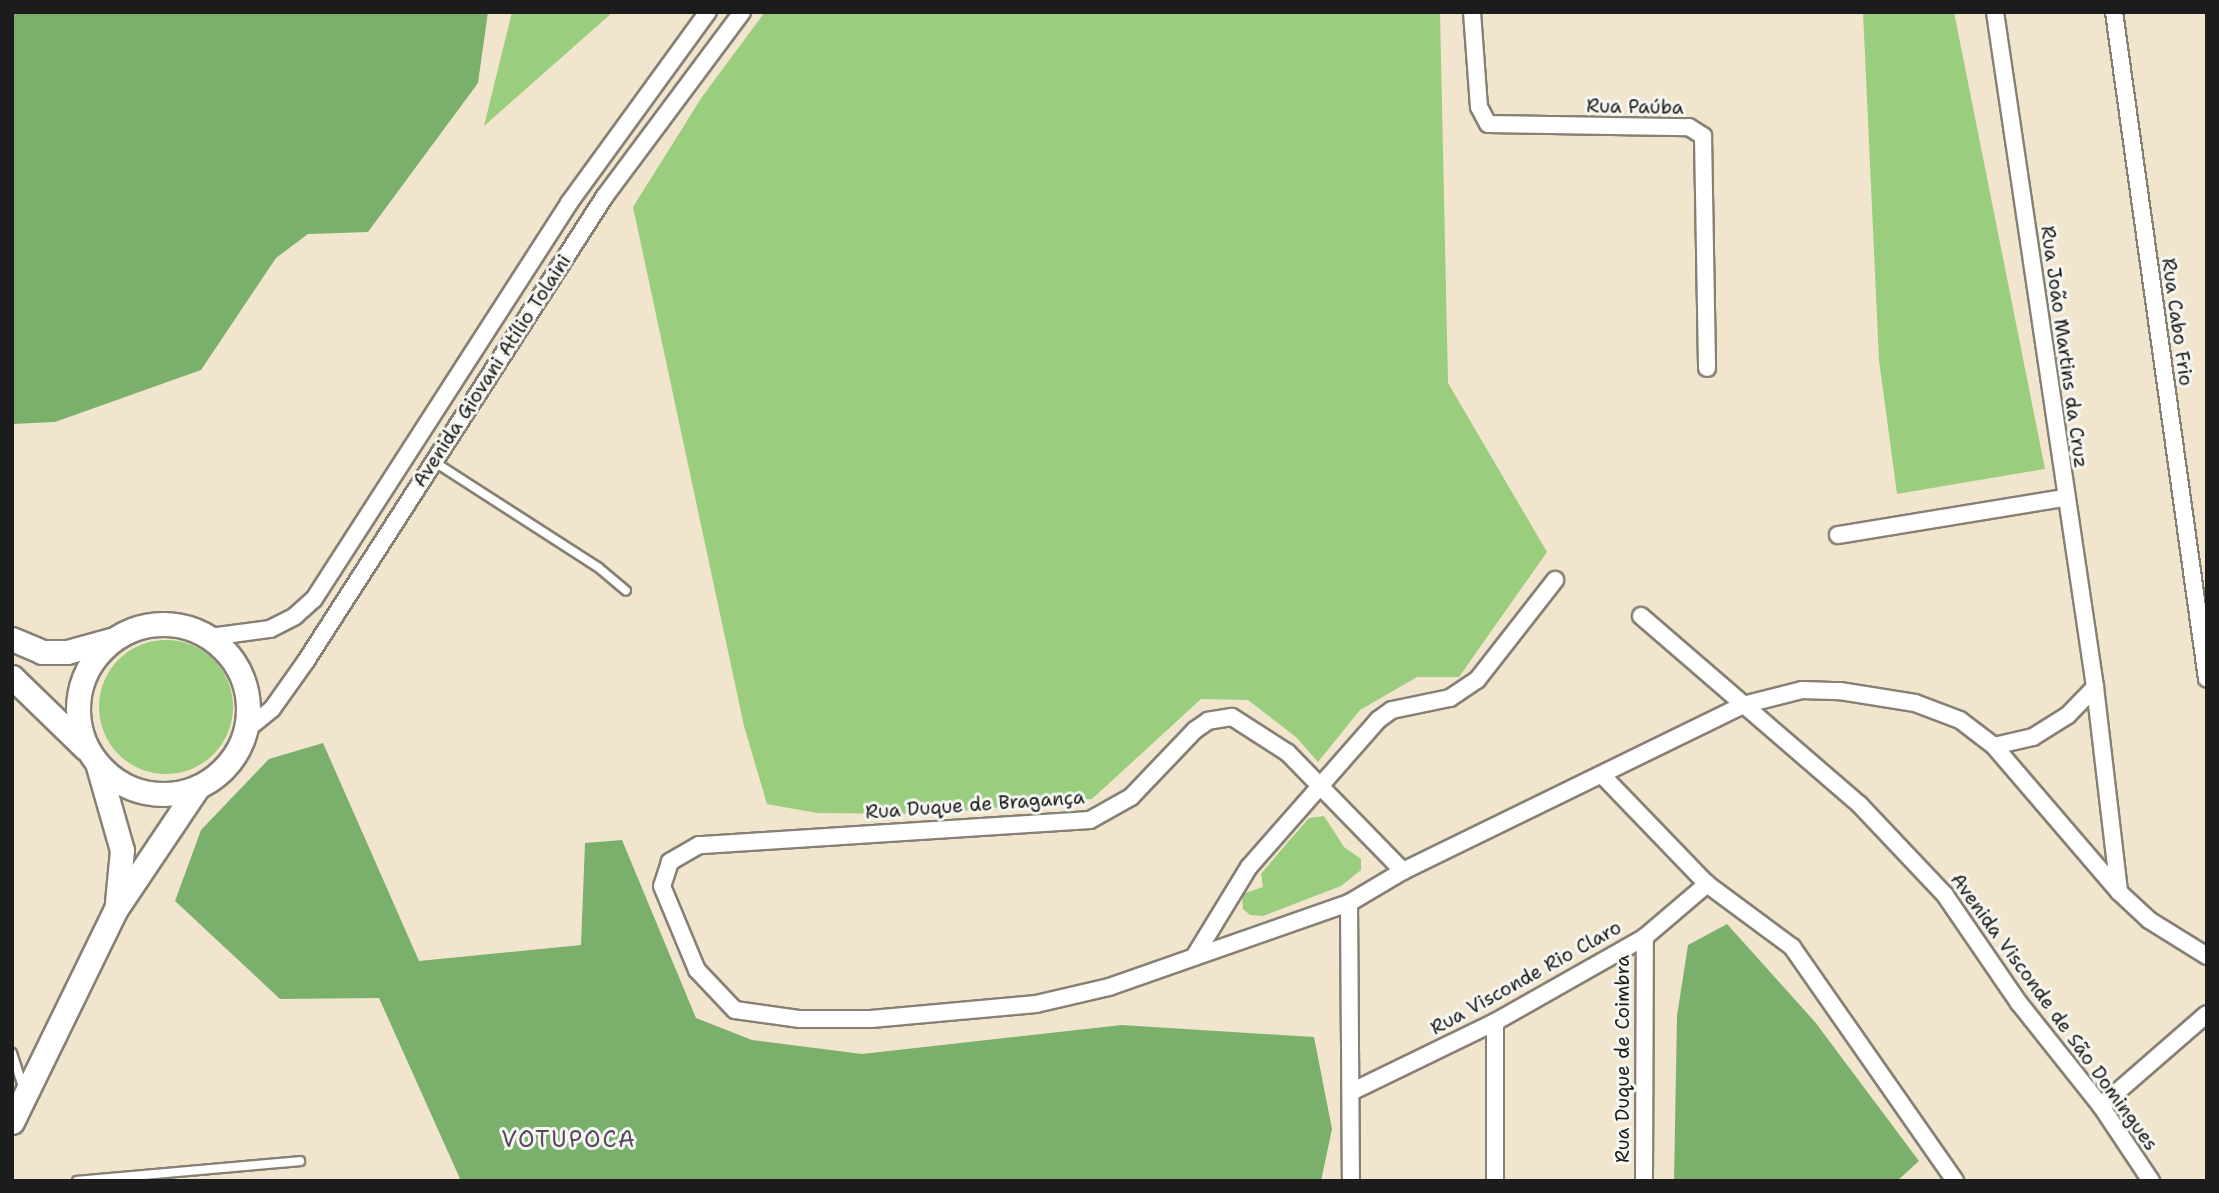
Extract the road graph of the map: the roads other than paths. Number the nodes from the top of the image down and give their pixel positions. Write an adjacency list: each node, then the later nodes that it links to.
1 (708, 12): 14 (street, Avenida Giovani Atílio Tolaini)
2 (742, 12): 7 (street, Avenida Giovani Atílio Tolaini)
3 (1472, 12): 6 (street, Rua Paúba)
4 (1996, 12): 8 (street, Rua João Martins da Cruz)
5 (2114, 12): 17 (street, Rua Cabo Frio)
6 (1707, 368)
7 (433, 461): 11 (lane); 20 (street, Avenida Giovani Atílio Tolaini)
8 (2064, 498): 9 (street); 18 (street, Rua João Martins da Cruz)
9 (1838, 535)
10 (1555, 580): 25 (street)
11 (626, 591)
12 (1641, 617): 19 (street, Avenida Visconde de São Domingues)
13 (117, 638): 14 (street); 15 (street); 22 (street)
14 (210, 638): 20 (street)
15 (12, 639)
16 (12, 677): 22 (street)
17 (2207, 679)
18 (2095, 687): 21 (street); 28 (street, Rua João Martins da Cruz)
19 (1744, 705): 21 (street); 23 (street); 39 (street, Avenida Visconde de São Domingues)
20 (246, 730): 24 (street)
21 (1994, 746): 28 (street)
22 (94, 758): 24 (street); 30 (street)
23 (1602, 775): 26 (street); 27 (street)
24 (198, 787): 30 (street)
25 (1319, 787): 26 (street, Rua Duque de Bragança); 33 (street); 33 (street, Rua Duque de Bragança)
26 (1403, 871): 29 (street)
27 (1707, 884): 31 (street, Rua Visconde Rio Claro); 46 (street)
28 (2119, 892): 32 (street)
29 (1349, 903): 33 (street); 37 (street)
30 (116, 909): 38 (street)
31 (1645, 937): 35 (street, Rua Visconde Rio Claro); 45 (street, Rua Duque de Coimbra)
32 (2207, 956)
33 (1194, 957)
34 (2207, 1014): 39 (street)
35 (1495, 1022): 37 (street, Rua Visconde Rio Claro); 44 (street)
36 (12, 1053): 38 (lane)
37 (1353, 1091): 43 (street)
38 (25, 1095): 40 (street)
39 (2101, 1106): 47 (street, Avenida Visconde de São Domingues)
40 (12, 1122)
41 (300, 1161): 42 (lane)
42 (77, 1181)
43 (1351, 1181)
44 (1495, 1181)
45 (1643, 1181)
46 (1955, 1181)
47 (2151, 1181)

